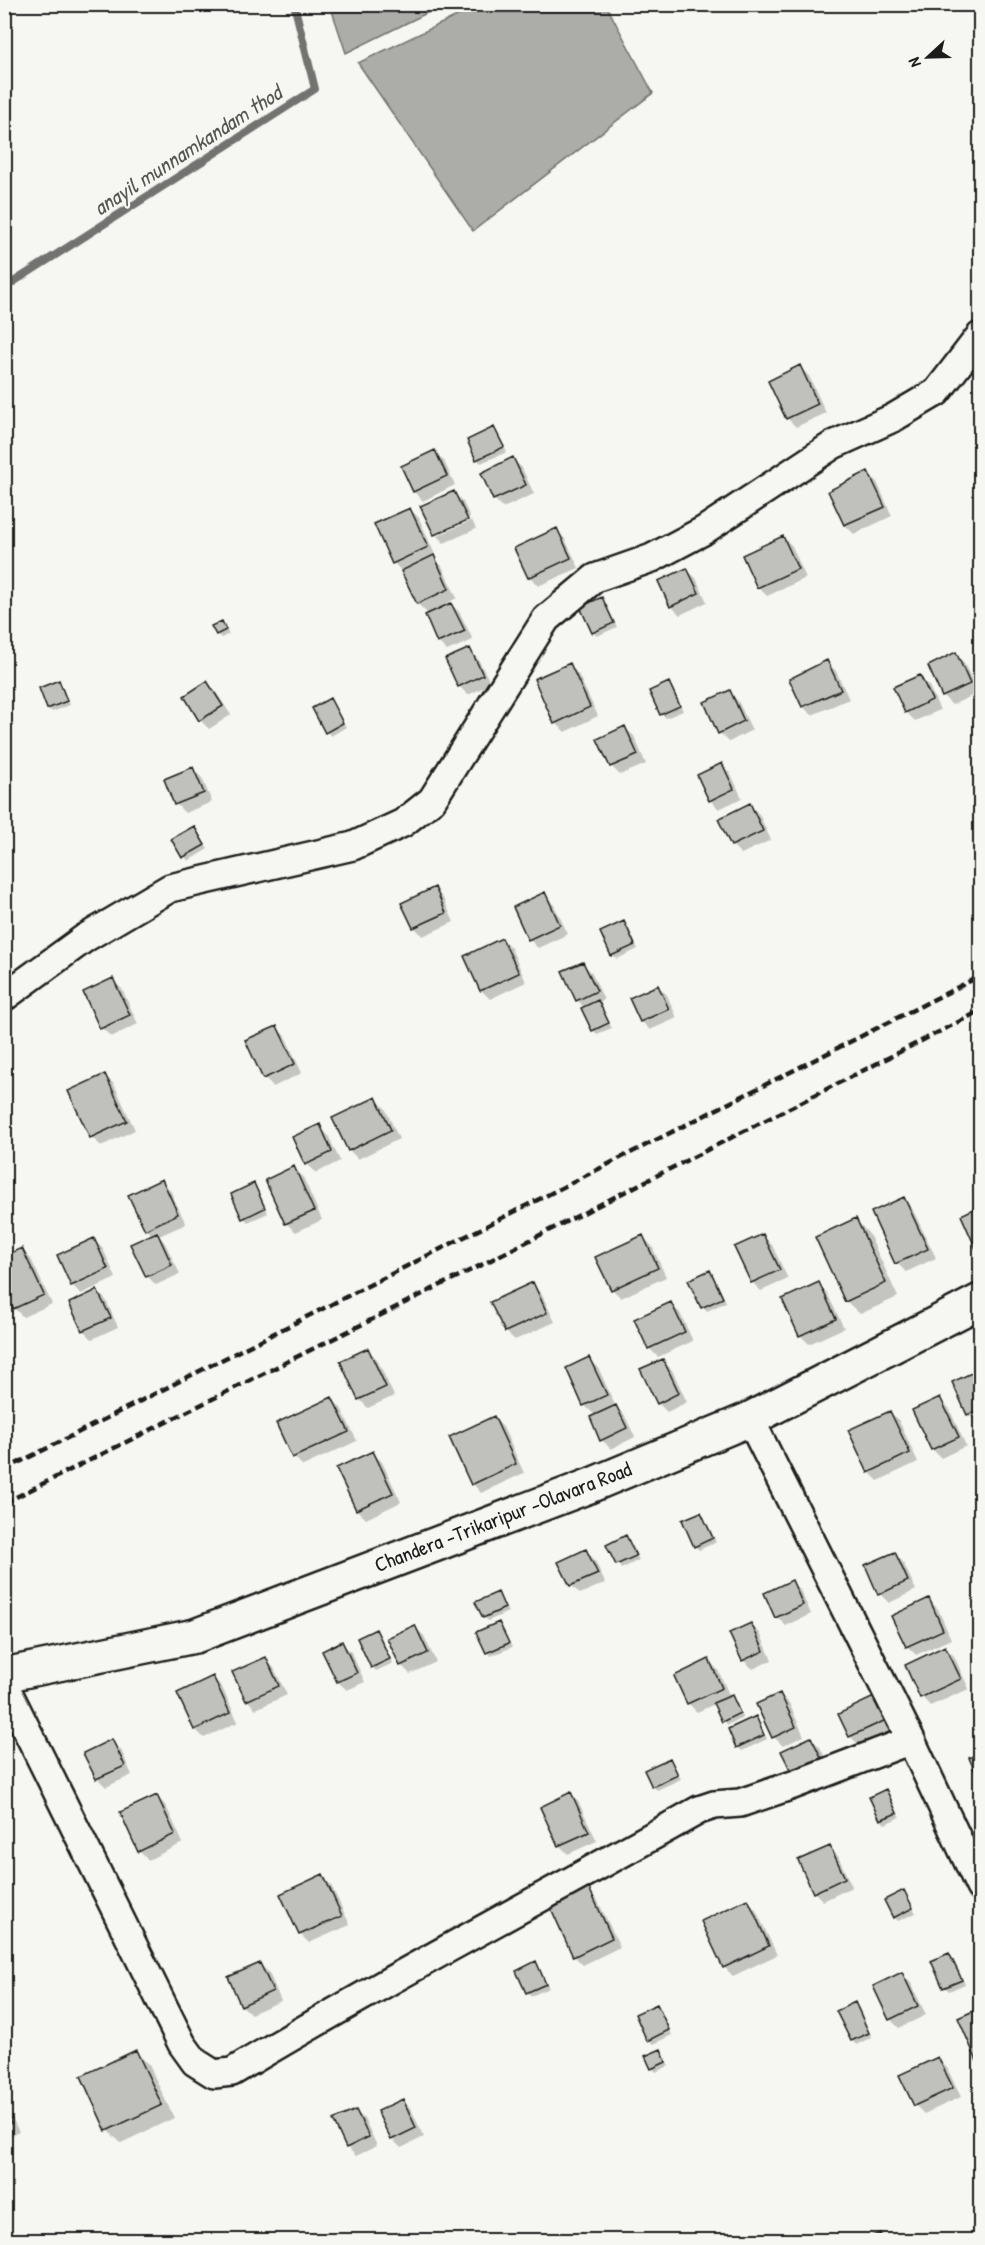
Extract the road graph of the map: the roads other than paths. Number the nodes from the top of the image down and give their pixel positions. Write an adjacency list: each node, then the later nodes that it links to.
1 (981, 336): 2 (street)
2 (4, 997)
3 (981, 1301): 4 (main road, Chandera -Trikaripur -Olavara Road)
4 (750, 1419): 5 (main road, Chandera -Trikaripur -Olavara Road); 7 (street)
5 (4, 1675)
6 (4, 1684): 7 (street)
7 (911, 1740): 8 (street)
8 (981, 1887)

